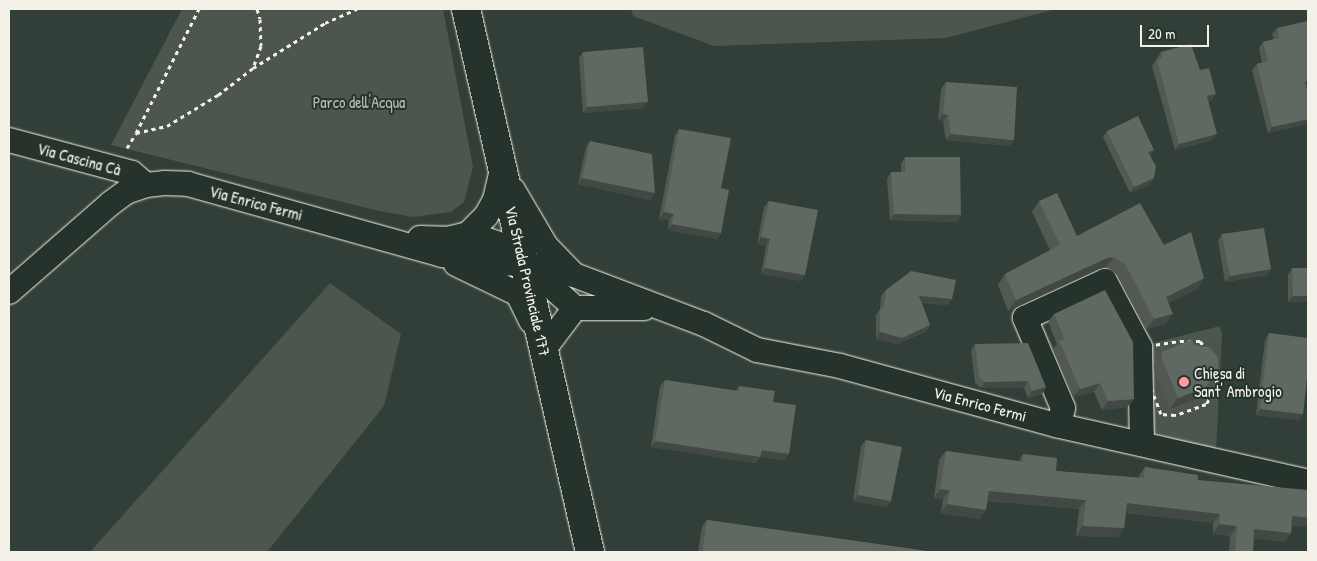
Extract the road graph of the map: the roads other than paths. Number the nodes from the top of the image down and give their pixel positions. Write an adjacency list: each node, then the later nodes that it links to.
1 (466, 9): 3 (main road, Via Strada Provinciale 177)
2 (9, 140): 4 (street, Via Cascina Cà)
3 (502, 170): 5 (street, Via Enrico Fermi); 6 (main road, Via Strada Provinciale 177); 7 (street, Via Enrico Fermi)
4 (146, 185): 5 (street, Via Enrico Fermi); 8 (street, Via Enrico Fermi)
5 (442, 248): 6 (street, Via Enrico Fermi); 11 (street, Via Enrico Fermi)
6 (524, 263): 7 (street, Via Enrico Fermi); 10 (street); 11 (main road, Via Strada Provinciale 177)
7 (574, 275): 9 (street, Via Enrico Fermi)
8 (9, 292)
9 (658, 307): 10 (street, Via Enrico Fermi); 12 (street, Via Enrico Fermi)
10 (575, 308): 11 (street)
11 (544, 349): 15 (main road, Via Strada Provinciale 177)
12 (1060, 425): 13 (street, Via Enrico Fermi); 13 (street)
13 (1142, 444): 14 (street, Via Enrico Fermi)
14 (1308, 482)
15 (590, 552)

